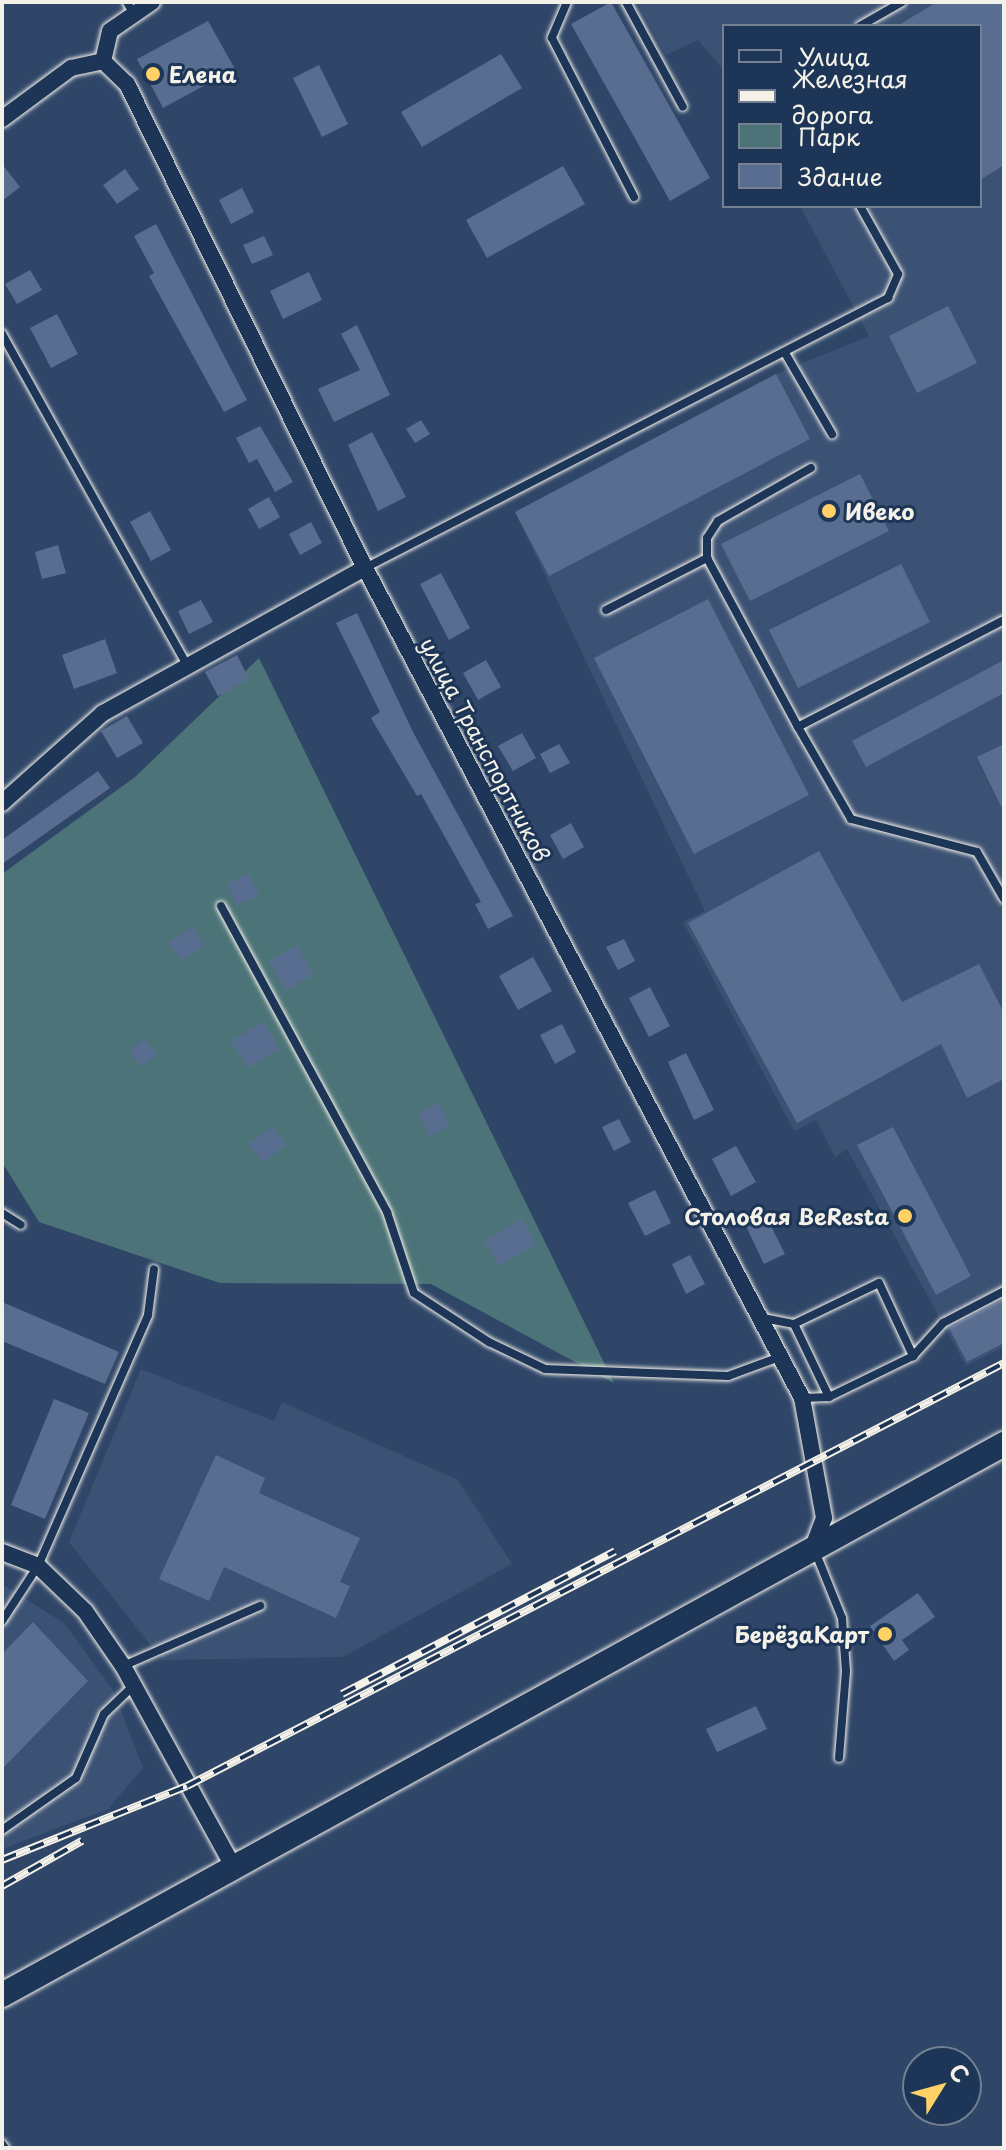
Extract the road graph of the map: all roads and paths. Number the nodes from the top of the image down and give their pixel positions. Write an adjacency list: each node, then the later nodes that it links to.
1 (152, 2): 5 (street)
2 (567, 2): 10 (lane)
3 (626, 2): 8 (lane)
4 (902, 2): 6 (lane)
5 (130, 8): 7 (street)
6 (864, 24)
7 (103, 61): 9 (street); 17 (street, улица Транспортников)
8 (683, 107)
9 (2, 119)
10 (634, 197)
11 (861, 208): 13 (lane)
12 (2, 334): 20 (lane)
13 (785, 353): 14 (lane); 17 (lane)
14 (832, 434)
15 (811, 468): 16 (lane)
16 (707, 558): 18 (lane); 21 (lane)
17 (365, 568): 20 (street); 29 (street, улица Транспортников)
18 (606, 610)
19 (1004, 620): 21 (lane)
20 (187, 665): 22 (street)
21 (798, 727): 23 (lane)
22 (2, 802)
23 (1004, 899)
24 (221, 906): 32 (lane)
25 (2, 1213): 26 (lane)
26 (21, 1225)
27 (154, 1269): 38 (lane)
28 (1004, 1291): 31 (lane)
29 (763, 1318): 30 (lane); 32 (street, улица Транспортников)
30 (794, 1324): 31 (lane); 33 (lane)
31 (913, 1356): 33 (lane)
32 (782, 1357): 34 (street, улица Транспортников)
33 (829, 1397): 34 (lane)
34 (802, 1398): 36 (street, улица Транспортников)
35 (1004, 1444): 36 (street)
36 (813, 1546): 43 (lane); 45 (street)
37 (2, 1552): 38 (street)
38 (38, 1566): 40 (lane); 41 (street)
39 (260, 1606): 41 (lane)
40 (2, 1621)
41 (123, 1666): 42 (street)
42 (134, 1685): 44 (lane); 45 (street)
43 (839, 1758)
44 (2, 1830)
45 (232, 1864): 46 (street)
46 (2, 1995)

